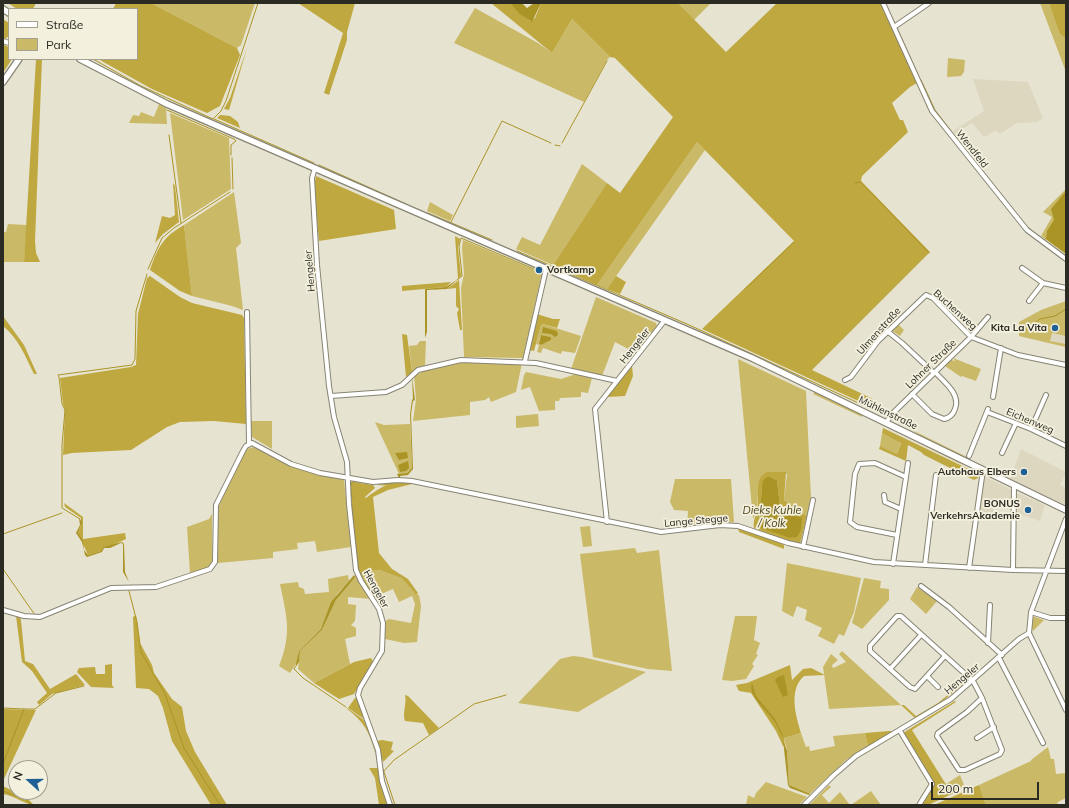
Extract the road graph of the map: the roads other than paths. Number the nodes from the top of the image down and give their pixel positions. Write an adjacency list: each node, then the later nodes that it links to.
1 (883, 3): 3 (street, Wendfeld)
2 (929, 3): 3 (street)
3 (894, 27): 8 (street, Wendfeld)
4 (18, 60): 6 (main road)
5 (83, 61): 7 (main road, Mühlenstraße)
6 (3, 82)
7 (315, 168): 10 (main road, Mühlenstraße); 28 (street, Hengeler)
8 (1066, 259)
9 (1022, 268): 11 (street)
10 (546, 269): 17 (main road, Mühlenstraße); 21 (street)
11 (1043, 283): 12 (street); 14 (street)
12 (1066, 288)
13 (926, 295): 18 (street, Ulmenstraße); 19 (street, Buchenweg)
14 (1029, 301)
15 (247, 312): 33 (street)
16 (988, 317): 19 (street, Lohner Straße)
17 (665, 320): 25 (street, Hengeler); 30 (main road, Mühlenstraße)
18 (887, 331): 23 (street); 24 (street, Ulmenstraße)
19 (971, 337): 20 (street, Buchenweg); 23 (street, Lohner Straße)
20 (1001, 348): 22 (street, Buchenweg); 29 (street)
21 (525, 361): 25 (street); 28 (street)
22 (1066, 365)
23 (934, 373): 26 (street, Lohner Straße); 26 (street)
24 (846, 380)
25 (617, 381): 48 (street, Hengeler)
26 (912, 394): 30 (street, Lohner Straße)
27 (1046, 395): 32 (street)
28 (331, 396): 41 (street, Hengeler)
29 (993, 397)
30 (886, 423): 38 (main road, Mühlenstraße)
31 (1016, 423): 32 (street, Eichenweg); 35 (street); 36 (street, Eichenweg)
32 (1031, 429): 34 (street, Eichenweg)
33 (249, 444): 41 (street, Lange Stegge); 59 (street)
34 (1066, 446)
35 (1002, 454)
36 (969, 456)
37 (908, 463): 40 (street)
38 (983, 470): 42 (main road, Mühlenstraße); 53 (street)
39 (936, 475): 52 (street)
40 (906, 477): 45 (street); 49 (street)
41 (348, 479): 48 (street, Lange Stegge); 77 (street, Hengeler)
42 (1014, 485): 46 (main road, Mühlenstraße); 54 (street)
43 (884, 495): 45 (street)
44 (813, 500): 50 (street)
45 (901, 509): 49 (street)
46 (1066, 510)
47 (1066, 519): 55 (street)
48 (606, 522): 50 (street, Lange Stegge)
49 (897, 535): 51 (street)
50 (803, 547): 51 (street, Lange Stegge)
51 (893, 564): 52 (street, Lange Stegge)
52 (925, 565): 53 (street, Lange Stegge)
53 (969, 568): 54 (street, Lange Stegge)
54 (1013, 570): 55 (street, Lange Stegge)
55 (1046, 571): 56 (street, Lange Stegge); 60 (street)
56 (1066, 571)
57 (921, 586): 64 (street)
58 (990, 605): 64 (street)
59 (3, 610)
60 (1030, 612): 61 (street); 62 (street)
61 (1066, 618)
62 (1029, 633): 66 (street, Hengeler); 72 (street)
63 (921, 635): 65 (street); 67 (street); 67 (street)
64 (988, 643): 66 (street)
65 (945, 656): 68 (street); 69 (street)
66 (1000, 656): 69 (street, Hengeler); 76 (street)
67 (890, 669): 68 (street)
68 (927, 676): 70 (street)
69 (973, 681): 71 (street); 74 (street, Hengeler)
70 (938, 687)
71 (982, 698): 73 (street); 73 (street)
72 (1066, 710)
73 (994, 727): 75 (street)
74 (900, 731): 78 (street, Hengeler); 79 (street)
75 (977, 738)
76 (1043, 743)
77 (390, 805)
78 (804, 805)
79 (919, 805)

